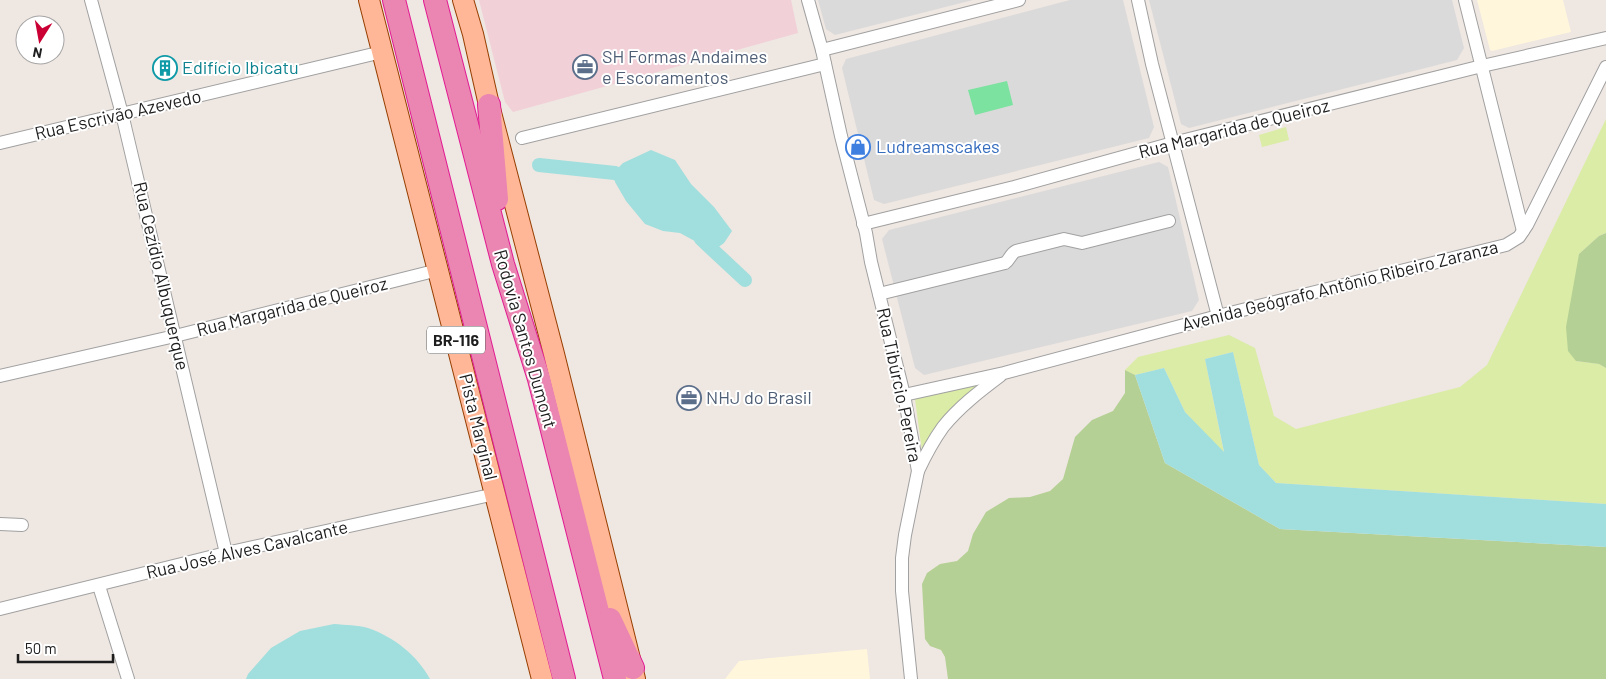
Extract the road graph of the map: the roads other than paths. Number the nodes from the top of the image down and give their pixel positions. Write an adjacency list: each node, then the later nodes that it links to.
1 (91, 0): 19 (street, Rua Cezídio Albuquerque)
2 (370, 0): 14 (main road, Pista Marginal / BR-116)
3 (385, 0): 12 (highway)
4 (394, 0): 12 (highway, BR-116)
5 (435, 0): 26 (highway, Rodovia Santos Dumont)
6 (463, 0): 18 (main road)
7 (808, 0): 13 (street, Rua Tibúrcio Pereira)
8 (1019, 0): 13 (street)
9 (1138, 0): 22 (street)
10 (1465, 0): 16 (street)
11 (1606, 38): 16 (street, Rua Margarida de Queiroz)
12 (406, 45): 44 (highway, BR-116)
13 (822, 50): 15 (street, Rua Tibúrcio Pereira)
14 (382, 52): 19 (street, Rua Escrivão Azevedo); 27 (main road, Pista Marginal / BR-116)
15 (825, 64): 20 (street); 24 (street, Rua Tibúrcio Pereira)
16 (1482, 66): 22 (street, Rua Margarida de Queiroz); 25 (street)
17 (1606, 66): 25 (street, Avenida Geógrafo Antônio Ribeiro Zaranza)
18 (489, 105): 26 (highway); 41 (main road)
19 (122, 114): 21 (street, Rua Escrivão Azevedo); 30 (street, Rua Cezídio Albuquerque)
20 (522, 138)
21 (0, 143)
22 (1173, 143): 24 (street, Rua Margarida de Queiroz); 29 (street)
23 (1169, 221): 28 (street)
24 (863, 224): 28 (street, Rua Tibúrcio Pereira)
25 (1523, 231): 29 (street, Avenida Geógrafo Antônio Ribeiro Zaranza)
26 (502, 264): 41 (highway, Rodovia Santos Dumont)
27 (438, 270): 30 (street, Rua Margarida de Queiroz); 35 (main road, Pista Marginal / BR-116)
28 (879, 296): 33 (street, Rua Tibúrcio Pereira)
29 (1218, 316): 31 (street, Avenida Geógrafo Antônio Ribeiro Zaranza)
30 (175, 336): 32 (street, Rua Margarida de Queiroz); 38 (street, Rua Cezídio Albuquerque)
31 (1004, 373): 33 (street, Avenida Geógrafo Antônio Ribeiro Zaranza); 34 (street, Avenida Geógrafo Antônio Ribeiro Zaranza)
32 (0, 376)
33 (904, 395): 34 (street, Rua Tibúrcio Pereira)
34 (918, 471): 45 (street, Rua Tibúrcio Pereira)
35 (495, 494): 38 (street, Rua José Alves Cavalcante); 43 (main road, Pista Marginal / BR-116)
36 (0, 524): 37 (street)
37 (22, 526)
38 (226, 553): 39 (street, Rua José Alves Cavalcante)
39 (99, 586): 40 (street, Rua José Alves Cavalcante); 42 (street)
40 (0, 609)
41 (628, 675)
42 (128, 679)
43 (542, 679)
44 (564, 679)
45 (911, 679)

